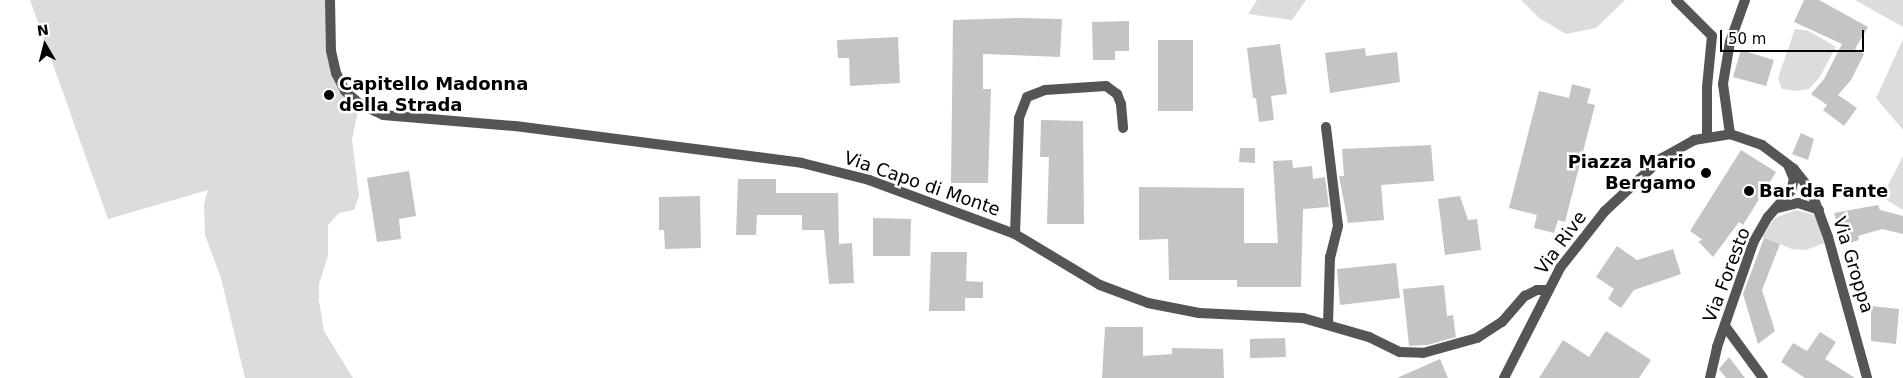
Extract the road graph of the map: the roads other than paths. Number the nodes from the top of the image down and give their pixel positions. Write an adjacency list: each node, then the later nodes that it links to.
1 (330, 0): 11 (street, Via Capo di Monte)
2 (1676, 0): 7 (street)
3 (1745, 0): 6 (street)
4 (1326, 127): 13 (street)
5 (1123, 128): 11 (street)
6 (1730, 134): 7 (street, Via Rive); 8 (street, Via Groppa)
7 (1707, 135): 12 (street, Via Rive)
8 (1786, 164): 9 (street, Via Foresto); 10 (street, Via Groppa)
9 (1774, 210): 10 (street); 14 (street, Via Foresto)
10 (1819, 210): 18 (street, Via Groppa)
11 (1015, 234): 13 (street, Via Capo di Monte)
12 (1547, 290): 13 (street, Via Capo di Monte); 15 (street, Via Rive)
13 (1328, 324)
14 (1725, 326): 16 (street, Via Foresto); 17 (street)
15 (1504, 378)
16 (1710, 378)
17 (1763, 378)
18 (1867, 378)

